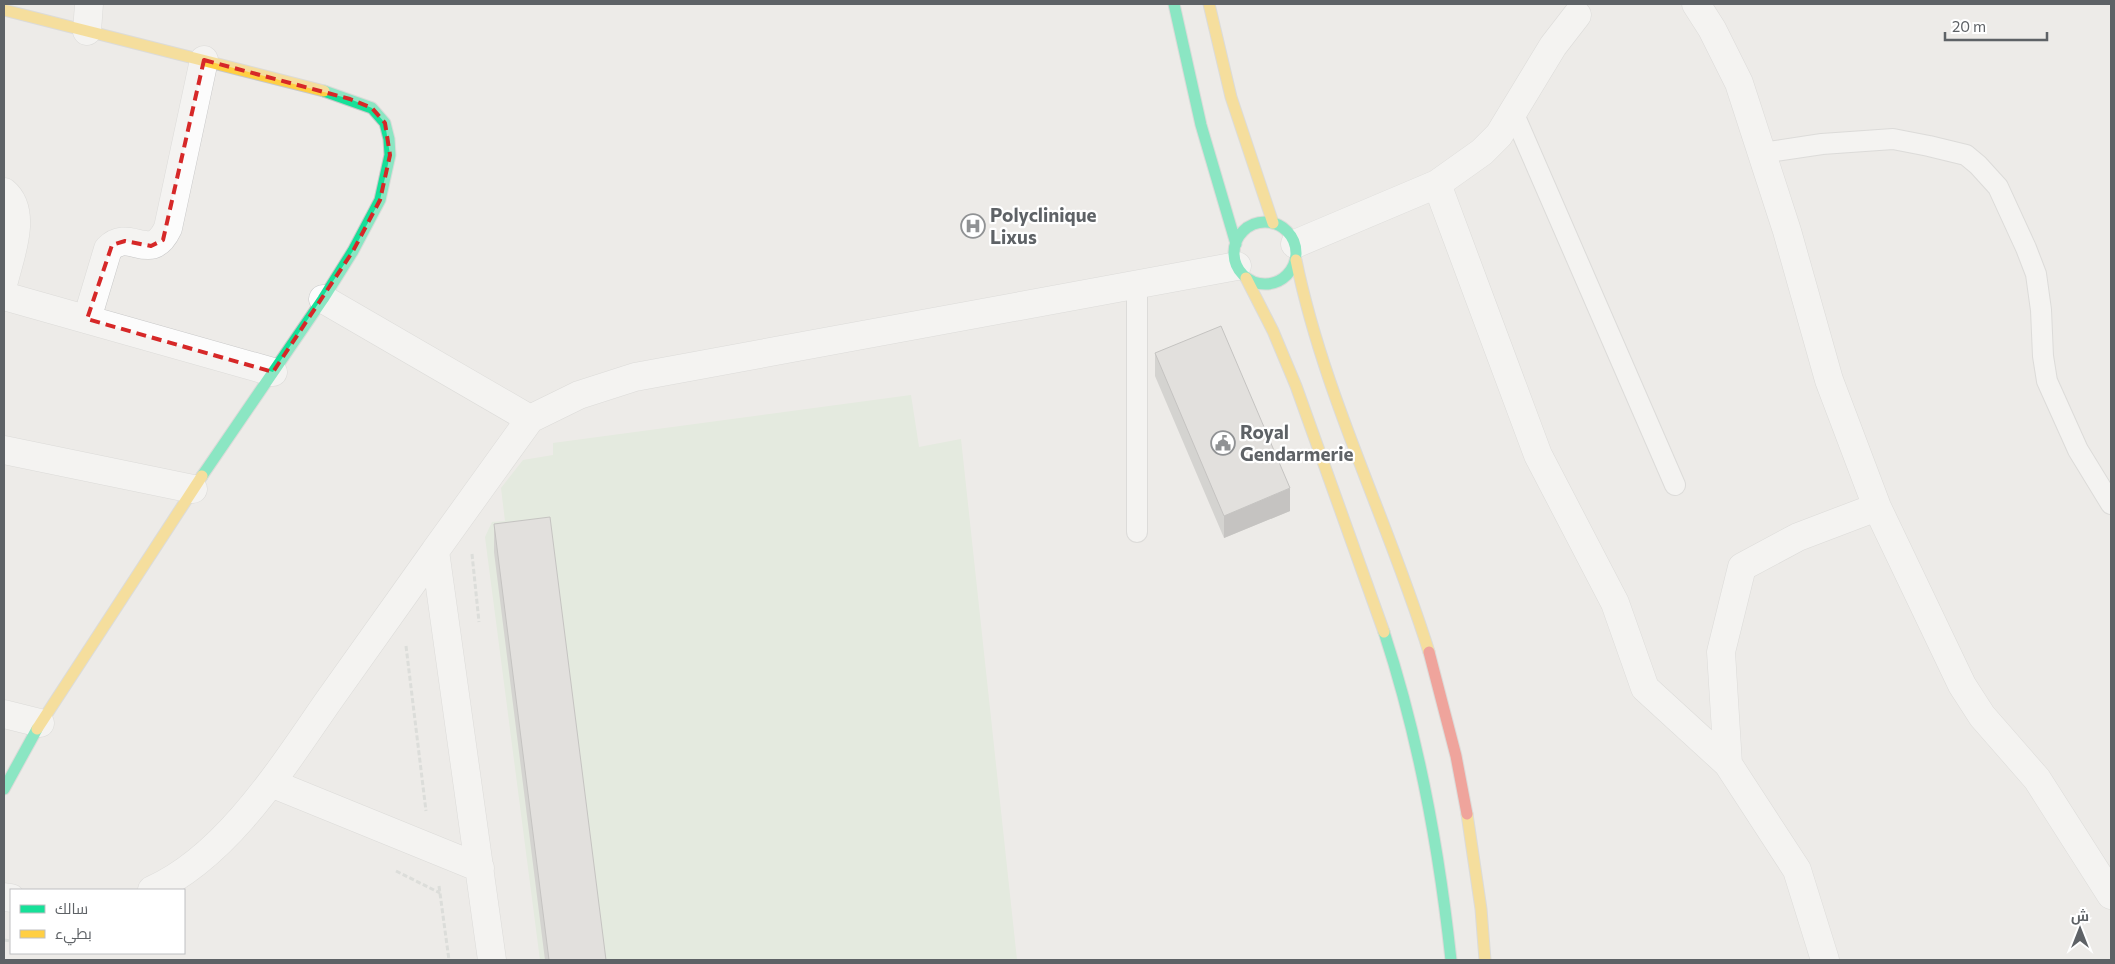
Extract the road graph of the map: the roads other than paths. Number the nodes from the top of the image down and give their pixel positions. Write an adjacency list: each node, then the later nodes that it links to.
1 (89, 4): 7 (street)
2 (1174, 4): 15 (main road)
3 (1209, 4): 13 (main road)
4 (1696, 4): 10 (street)
5 (1578, 7): 9 (street)
6 (4, 10): 7 (main road)
7 (87, 31): 8 (main road)
8 (204, 60): 19 (main road); 20 (street)
9 (1513, 112): 11 (street); 24 (lane)
10 (1762, 153): 26 (lane); 27 (street)
11 (1437, 184): 14 (street); 32 (street)
12 (4, 192): 16 (street)
13 (1273, 223): 14 (main road); 15 (main road)
14 (1295, 252): 15 (main road); 40 (main road)
15 (1240, 263): 17 (street); 39 (main road)
16 (4, 281)
17 (1137, 284): 22 (street); 28 (lane)
18 (4, 296): 20 (street)
19 (323, 299): 21 (main road); 22 (street)
20 (87, 319): 21 (street)
21 (273, 372): 25 (main road)
22 (530, 419): 29 (street)
23 (4, 450): 25 (street)
24 (1675, 486)
25 (193, 490): 31 (main road)
26 (2111, 504)
27 (1877, 507): 32 (street); 37 (street)
28 (1137, 532)
29 (435, 551): 33 (street); 35 (street)
30 (4, 714): 31 (street)
31 (40, 722): 34 (main road)
32 (1728, 764): 41 (street)
33 (271, 783): 35 (street); 36 (street)
34 (4, 790)
35 (480, 868): 38 (street)
36 (154, 889)
37 (2111, 895)
38 (492, 960)
39 (1451, 960)
40 (1485, 960)
41 (1824, 960)

